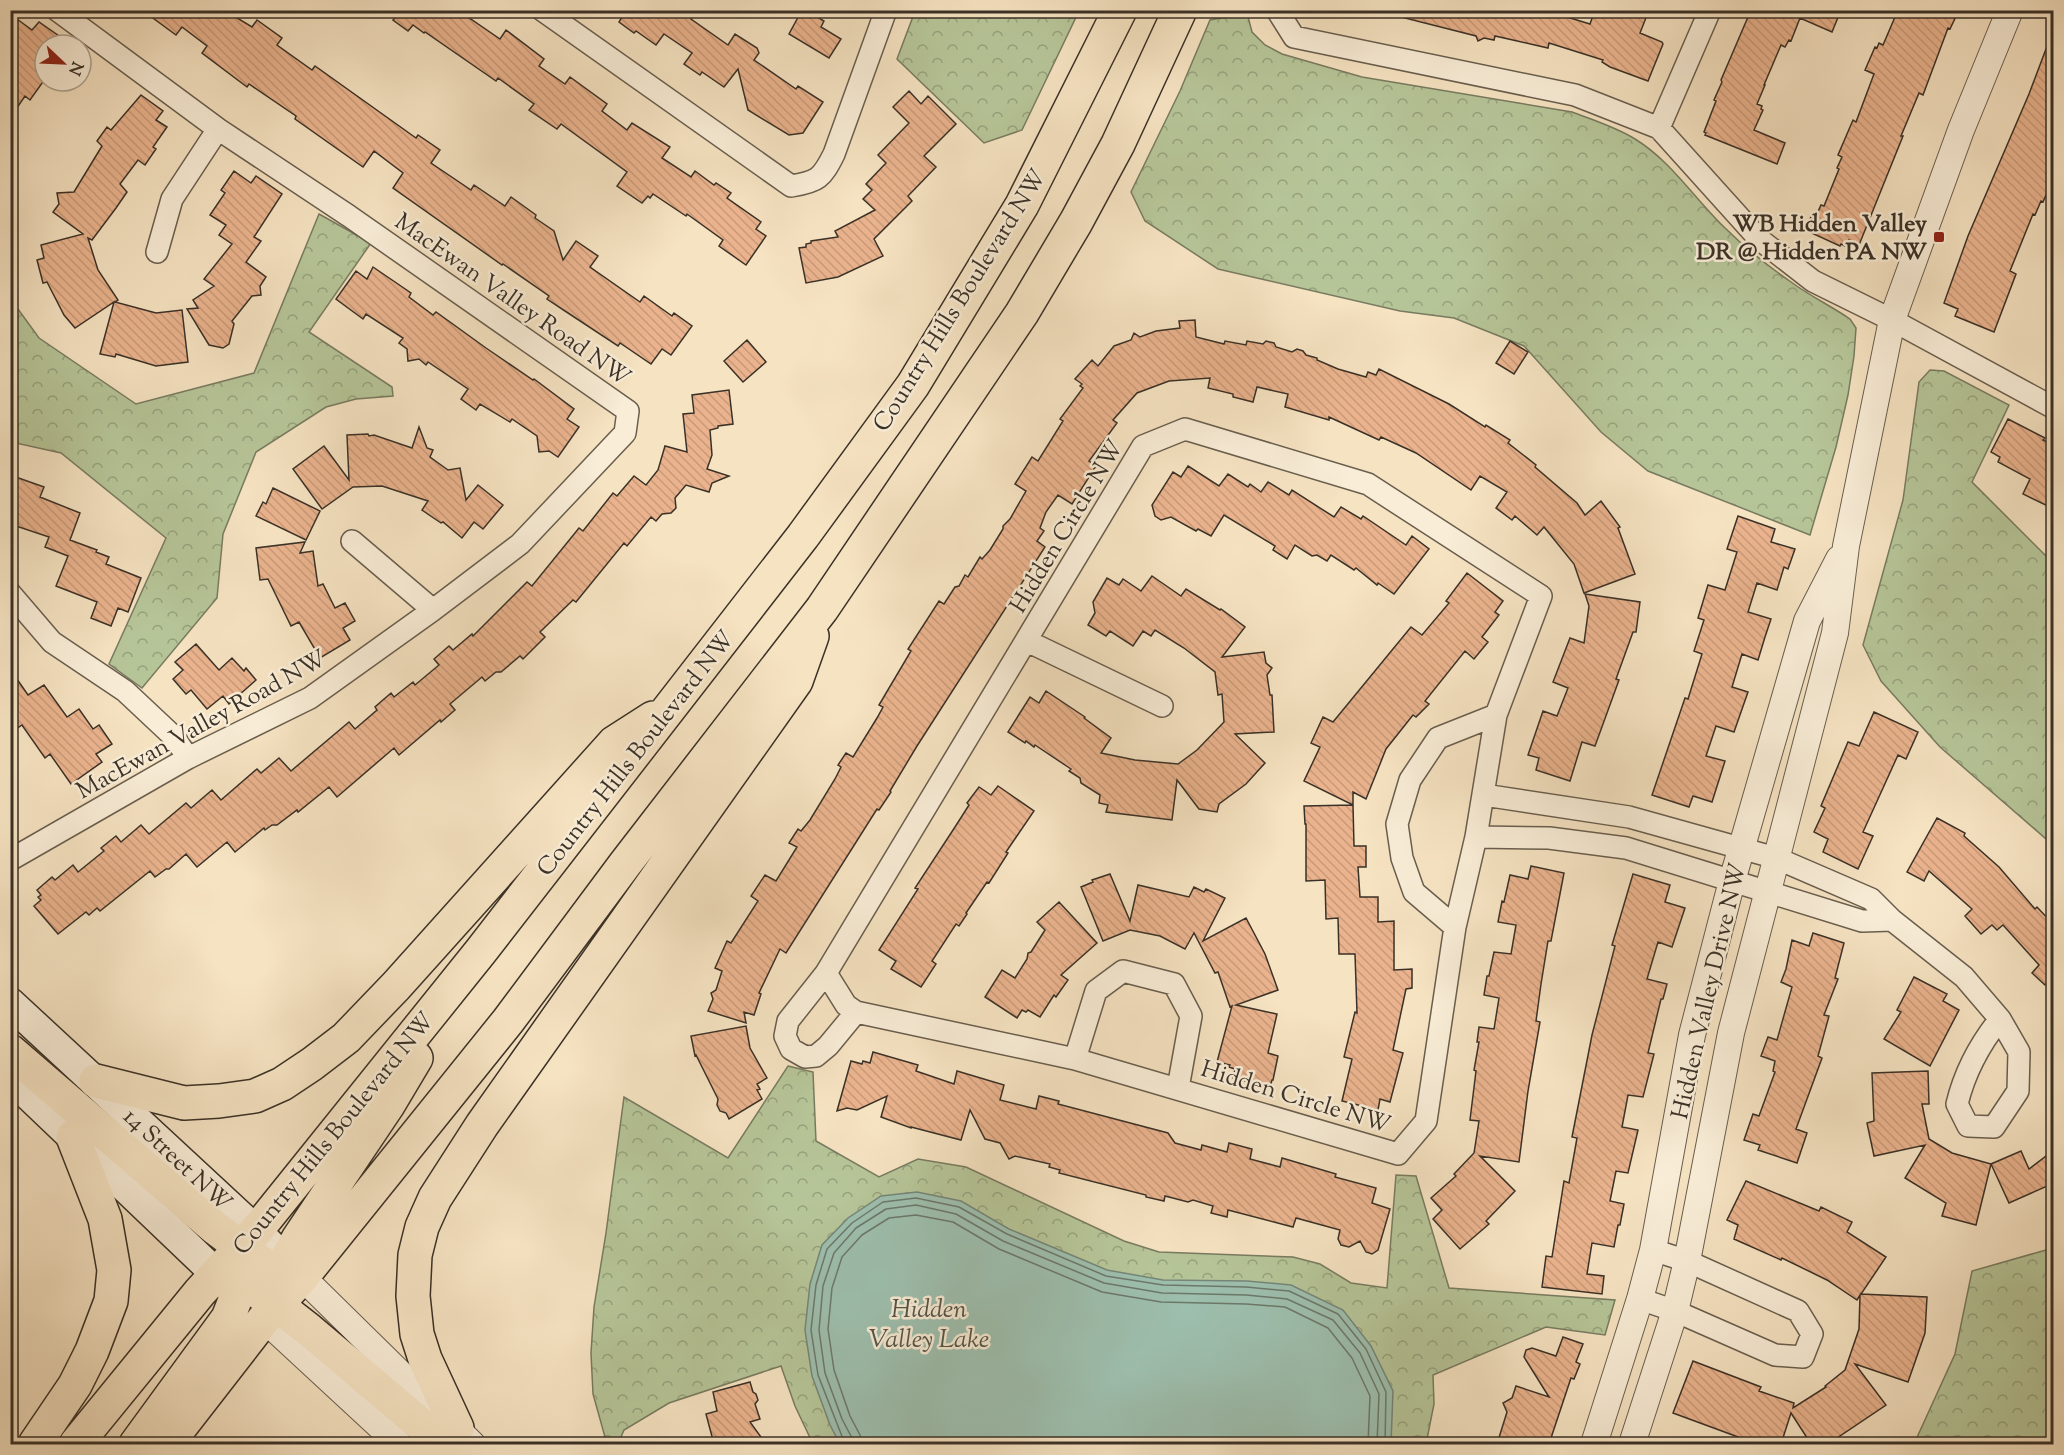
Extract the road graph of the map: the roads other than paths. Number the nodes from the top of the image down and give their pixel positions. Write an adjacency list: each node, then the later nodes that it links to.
1 (57, 10): 10 (street, MacEwan Valley Road NW)
2 (542, 10): 3 (street)
3 (886, 10)
4 (1120, 10): 20 (main road, Country Hills Boulevard NW)
5 (1180, 10): 17 (main road, Country Hills Boulevard NW)
6 (1277, 10): 9 (street)
7 (1710, 10): 9 (street)
8 (2010, 10): 12 (street, Hidden Valley Drive NW)
9 (1659, 128): 12 (street)
10 (218, 129): 11 (street); 18 (street, MacEwan Valley Road NW)
11 (157, 252)
12 (1892, 320): 13 (street); 15 (street, Hidden Valley Drive NW)
13 (2054, 408)
14 (351, 541): 18 (street)
15 (1846, 546): 26 (street, Hidden Valley Drive NW); 27 (street, Hidden Valley Drive NW)
16 (10, 593): 23 (street)
17 (822, 609): 45 (main road, Country Hills Boulevard NW); 48 (main road)
18 (433, 610): 23 (street, MacEwan Valley Road NW)
19 (1027, 641): 21 (street); 22 (street, Hidden Circle NW); 33 (street, Hidden Circle NW)
20 (672, 705): 40 (main road); 45 (main road, Country Hills Boulevard NW)
21 (1162, 706)
22 (1496, 715): 24 (street, Hidden Circle NW); 32 (street)
23 (188, 758): 28 (street, MacEwan Valley Road NW)
24 (1484, 795): 25 (street, Hidden Circle NW); 26 (street)
25 (1476, 837): 29 (street); 32 (street, Hidden Circle NW)
26 (1741, 849): 27 (street); 29 (street, Hidden Valley Drive NW)
27 (1776, 858): 30 (street, Hidden Valley Drive NW); 31 (street)
28 (10, 860)
29 (1732, 881): 30 (street); 43 (street, Hidden Valley Drive NW)
30 (1767, 891): 31 (street); 44 (street, Hidden Valley Drive NW)
31 (1892, 920): 36 (street)
32 (1455, 927): 41 (street, Hidden Circle NW)
33 (826, 973): 35 (street); 35 (street, Hidden Circle NW)
34 (10, 1003): 40 (main road, 14 Street NW)
35 (856, 1012): 38 (street, Hidden Circle NW)
36 (2000, 1019): 36 (street)
37 (10, 1051): 45 (main road)
38 (1075, 1059): 41 (street, Hidden Circle NW); 41 (street)
39 (10, 1077): 42 (main road, 14 Street NW)
40 (96, 1081): 45 (main road, 14 Street NW)
41 (1178, 1088)
42 (74, 1137): 45 (main road, 14 Street NW); 49 (main road)
43 (1653, 1250): 44 (street); 46 (street, Hidden Valley Drive NW)
44 (1687, 1261): 47 (street, Hidden Valley Drive NW); 47 (street)
45 (260, 1276): 48 (main road); 50 (main road, Country Hills Boulevard NW); 51 (main road); 52 (main road, Country Hills Boulevard NW); 53 (street, 14 Street NW)
46 (1640, 1299): 47 (street); 54 (street, Hidden Valley Drive NW)
47 (1675, 1311): 55 (street, Hidden Valley Drive NW)
48 (457, 1439)
49 (35, 1444)
50 (76, 1444)
51 (136, 1444)
52 (167, 1444)
53 (399, 1444)
54 (1594, 1444)
55 (1632, 1444)

